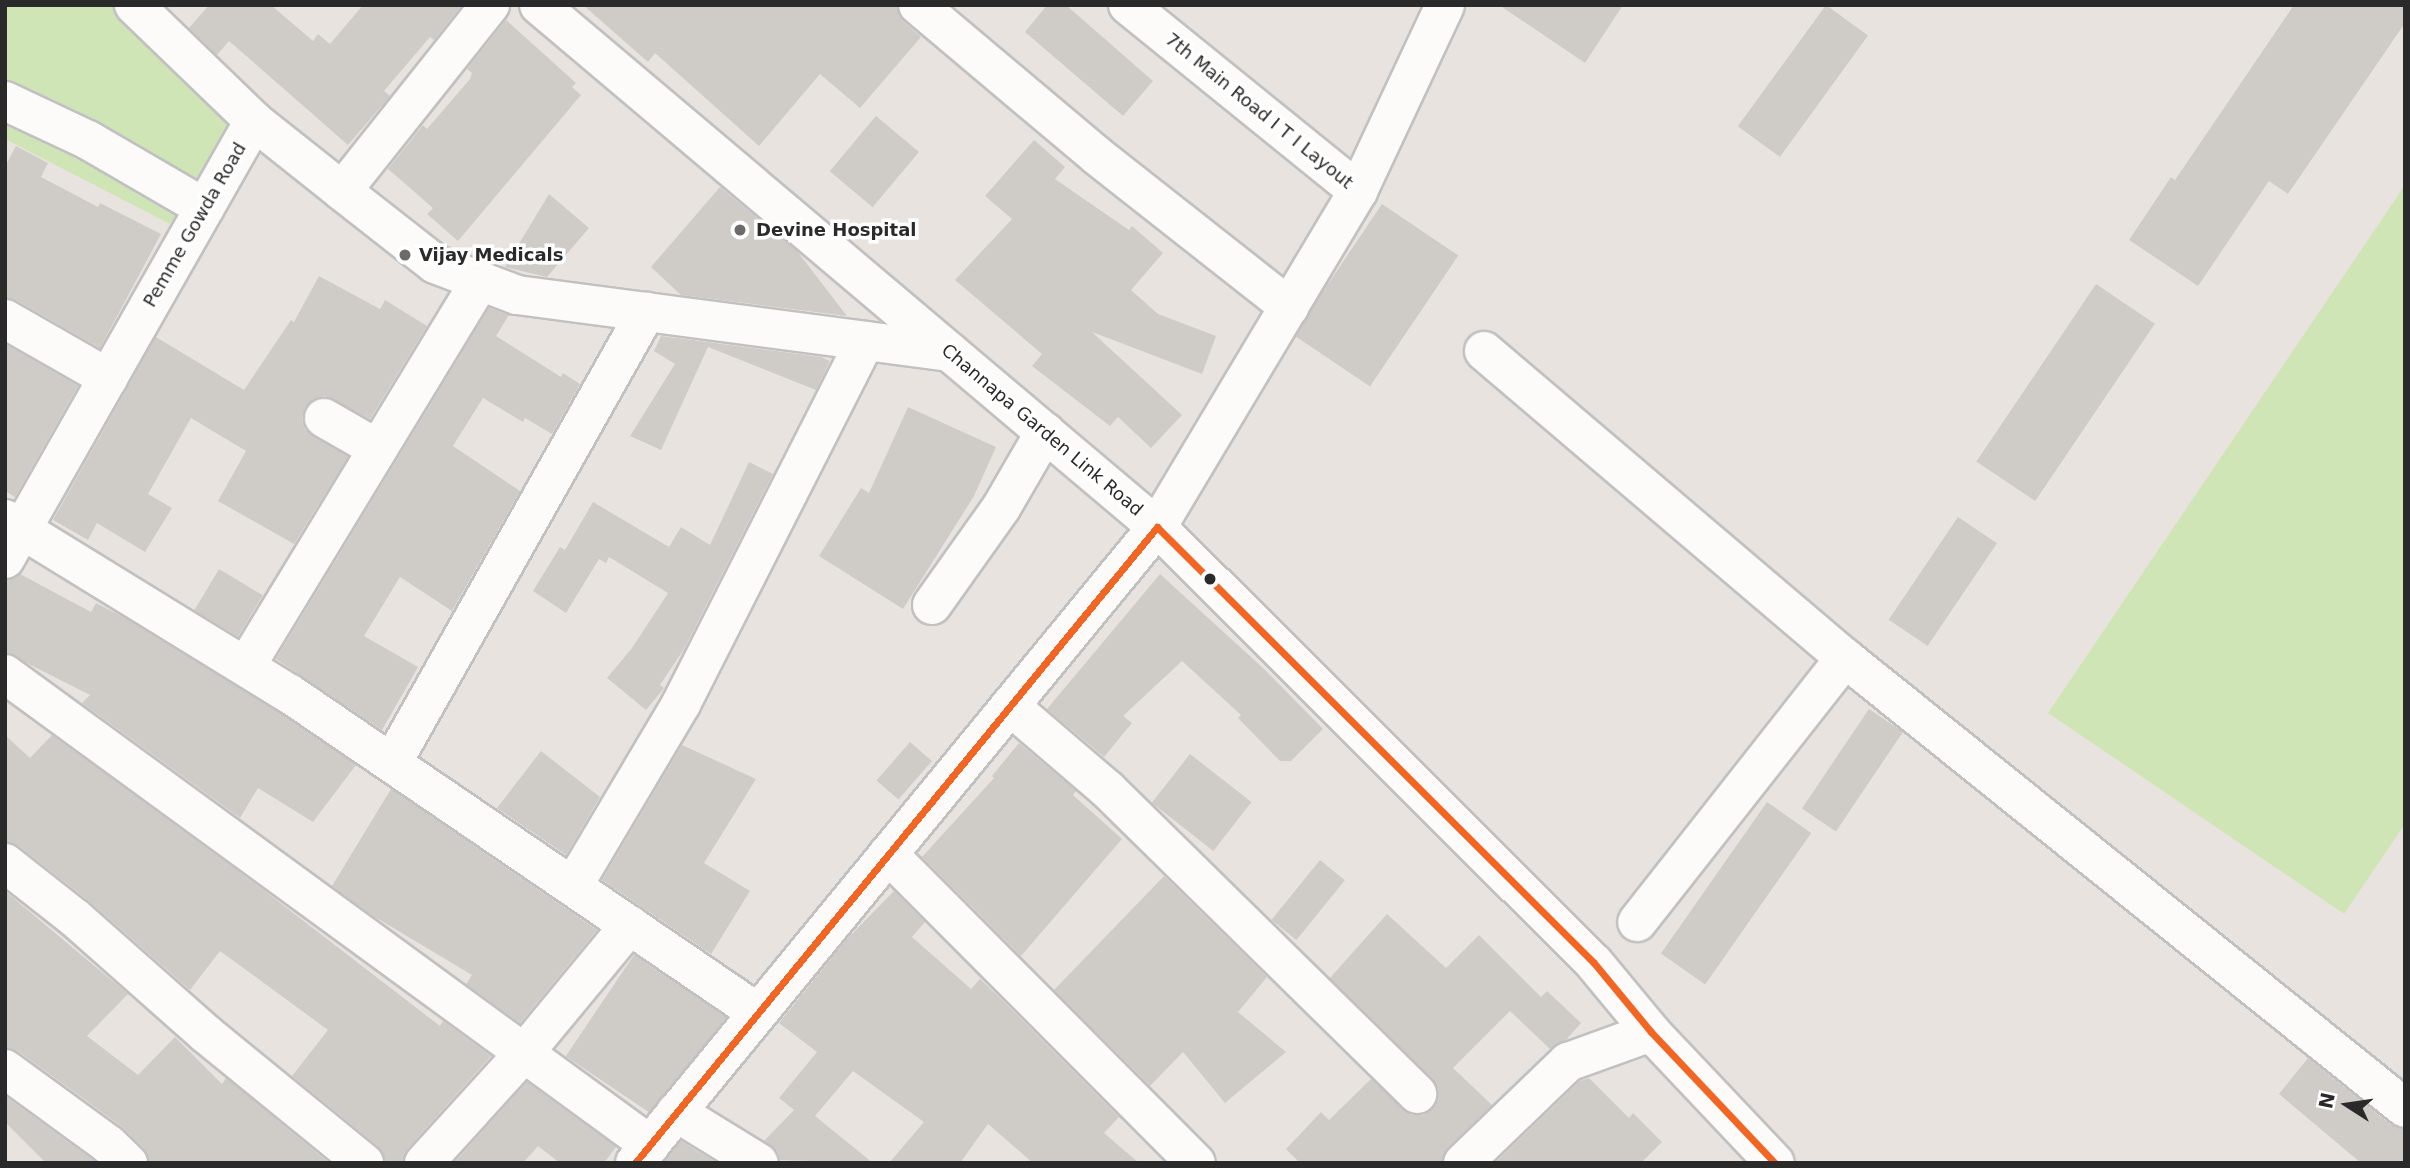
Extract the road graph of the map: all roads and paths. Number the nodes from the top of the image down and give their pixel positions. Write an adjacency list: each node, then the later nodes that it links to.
1 (134, 5): 8 (street)
2 (489, 5): 9 (street)
3 (538, 5): 18 (street, Channapa Garden Link Road)
4 (918, 5): 13 (street)
5 (1128, 5): 10 (street, 7th Main Road I T I Layout)
6 (1445, 5): 10 (street)
7 (5, 101): 11 (street)
8 (254, 121): 9 (street, Pemme Gowda Road); 11 (street, Pemme Gowda Road)
9 (342, 191): 12 (street, Pemme Gowda Road)
10 (1358, 191): 13 (street)
11 (205, 208): 19 (street, Pemme Gowda Road)
12 (480, 281): 14 (street, Pemme Gowda Road); 22 (street)
13 (1289, 307): 23 (street)
14 (646, 312): 16 (street, Pemme Gowda Road); 30 (street)
15 (5, 319): 19 (street)
16 (865, 341): 18 (street, Pemme Gowda Road); 33 (street)
17 (1484, 351): 26 (street)
18 (949, 352): 21 (street, Channapa Garden Link Road)
19 (108, 378): 24 (street, Pemme Gowda Road)
20 (324, 418): 22 (street)
21 (1045, 432): 23 (street, Channapa Garden Link Road); 25 (street)
22 (378, 449): 27 (street)
23 (1157, 527): 29 (street); 37 (street, Channapa Garden Link Road)
24 (11, 535): 27 (street)
25 (932, 605)
26 (1845, 658): 34 (street); 41 (street)
27 (246, 666): 30 (street)
28 (5, 674): 38 (street)
29 (1010, 706): 31 (street); 40 (street)
30 (392, 763): 33 (street)
31 (888, 855): 36 (street); 48 (street)
32 (5, 863): 45 (street)
33 (573, 886): 35 (street)
34 (1637, 922)
35 (630, 925): 36 (street); 38 (street)
36 (758, 1013): 42 (street)
37 (1651, 1032): 49 (street); 50 (street, Channapa Garden Link Road)
38 (524, 1053): 43 (street); 46 (street)
39 (5, 1069): 44 (street)
40 (1417, 1094)
41 (2405, 1108)
42 (676, 1112): 43 (street); 47 (street)
43 (642, 1154)
44 (128, 1163)
45 (365, 1163)
46 (424, 1163)
47 (759, 1163)
48 (1196, 1163)
49 (1463, 1163)
50 (1775, 1163)

